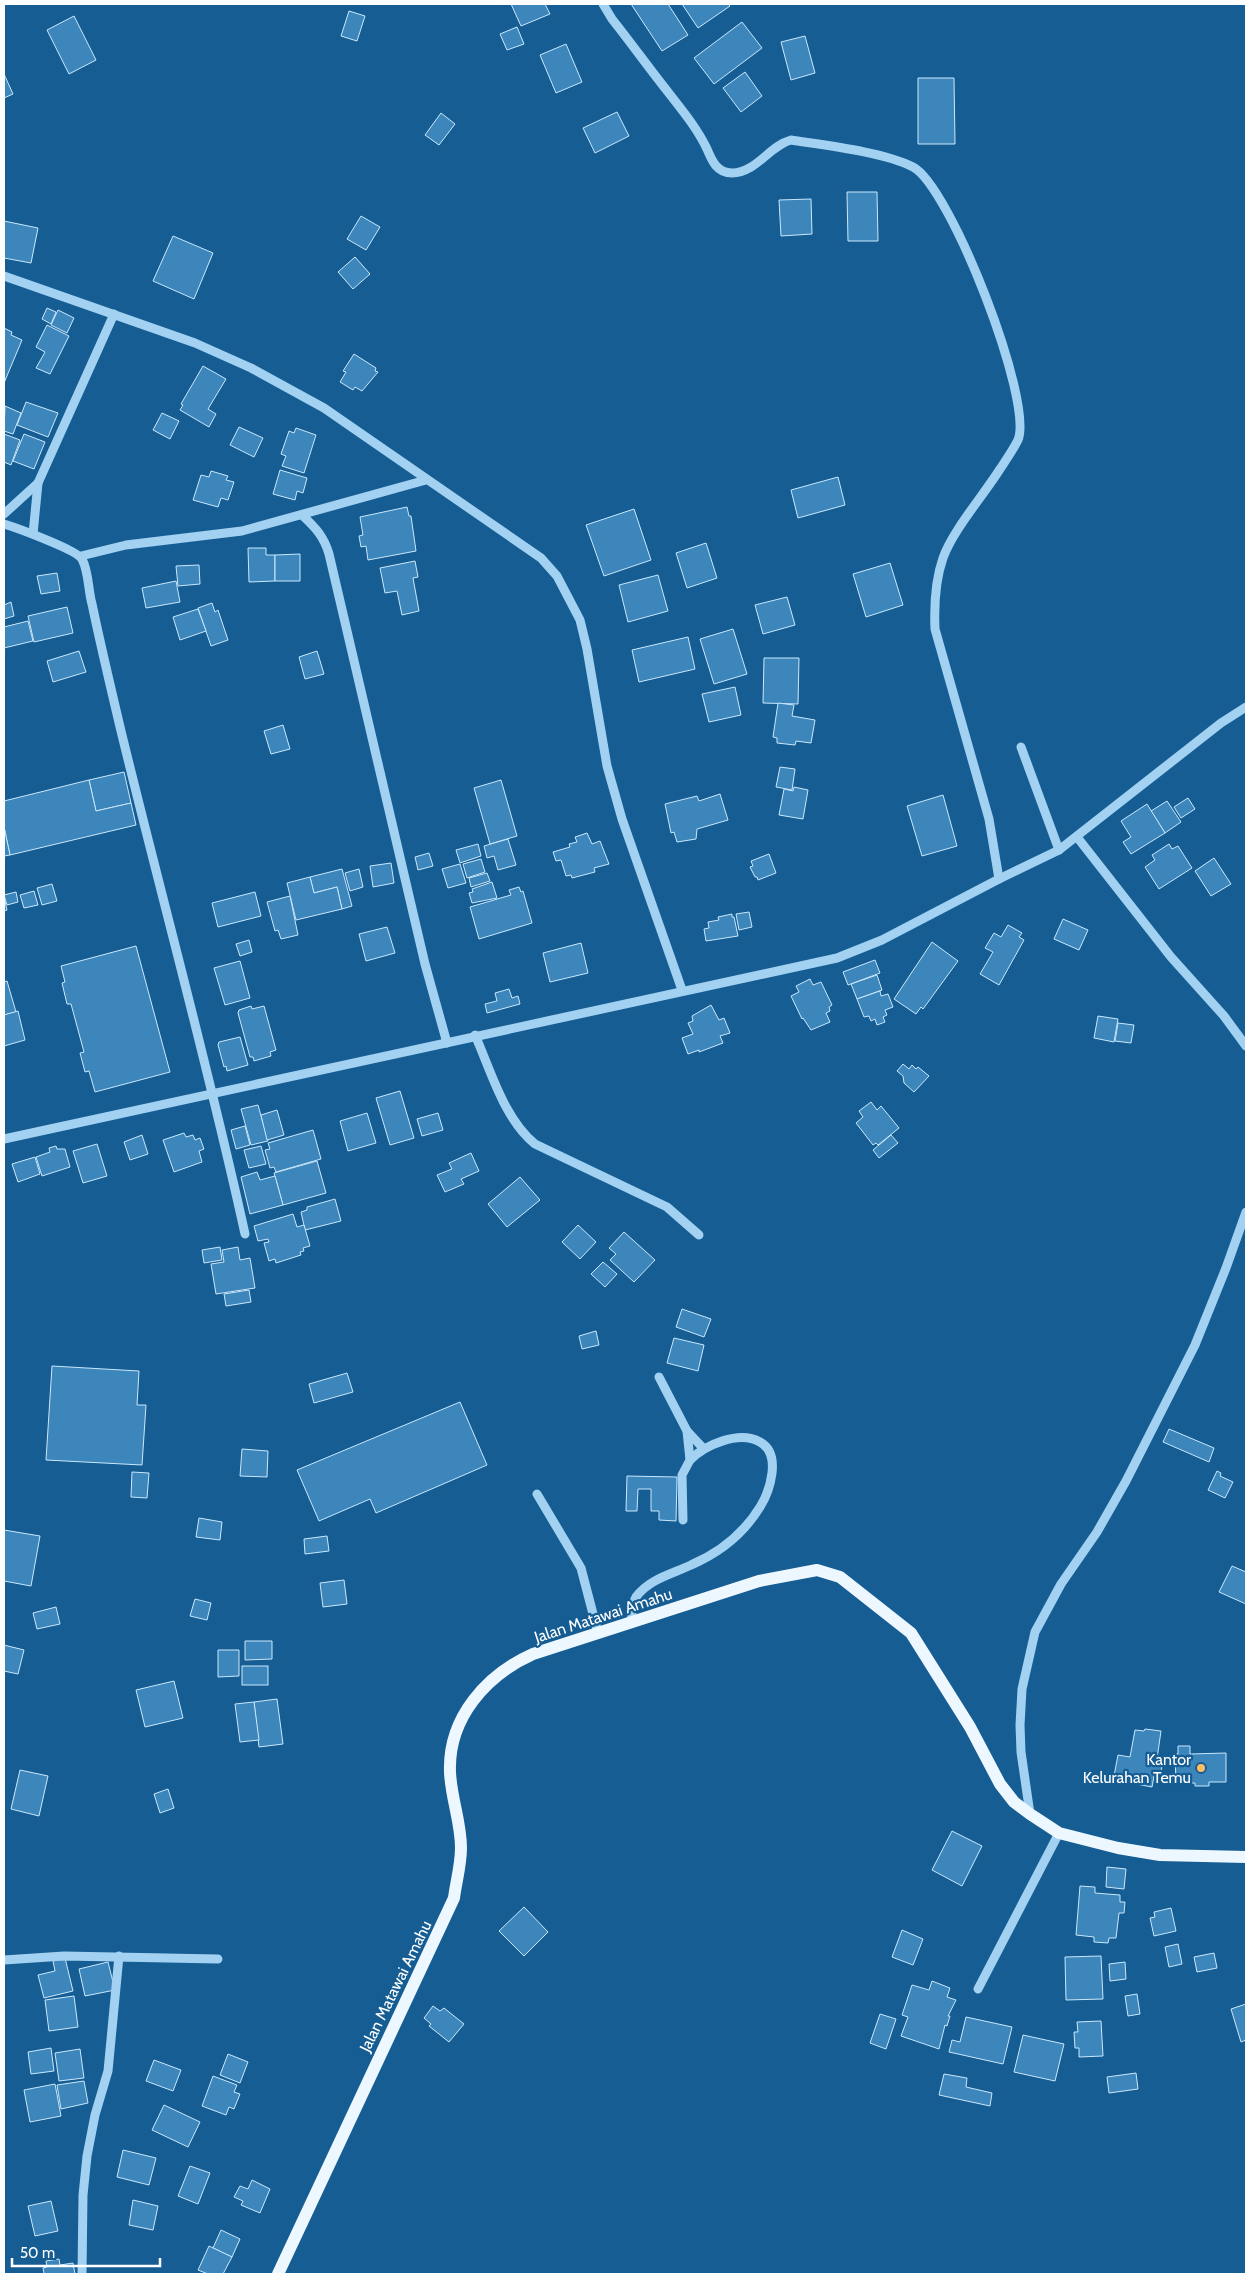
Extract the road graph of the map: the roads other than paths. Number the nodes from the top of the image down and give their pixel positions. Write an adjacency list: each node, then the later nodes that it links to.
1 (603, 4): 15 (street)
2 (4, 276): 3 (street)
3 (114, 314): 4 (street); 5 (street)
4 (426, 480): 7 (street); 16 (street)
5 (38, 484): 6 (street); 9 (street)
6 (4, 514)
7 (303, 516): 10 (street); 18 (street)
8 (4, 524): 9 (street)
9 (33, 534): 10 (street)
10 (80, 556): 20 (street)
11 (1246, 707): 13 (street)
12 (1021, 747): 14 (street)
13 (1077, 837): 14 (street); 19 (street)
14 (1059, 850): 15 (street)
15 (999, 879): 16 (street)
16 (682, 990): 17 (street)
17 (475, 1035): 18 (street); 24 (street)
18 (447, 1043): 20 (street)
19 (1246, 1046)
20 (214, 1095): 21 (street); 23 (street)
21 (4, 1139)
22 (1246, 1212): 33 (street)
23 (246, 1234)
24 (699, 1236)
25 (659, 1377): 26 (street)
26 (687, 1431): 27 (street); 28 (street)
27 (704, 1448): 28 (street); 31 (street)
28 (690, 1460): 30 (street)
29 (537, 1494): 32 (street)
30 (683, 1520)
31 (631, 1623): 32 (main road, Jalan Matawai Amahu); 33 (main road, Jalan Matawai Amahu)
32 (598, 1633): 41 (main road, Jalan Matawai Amahu)
33 (1030, 1814): 34 (main road, Jalan Matawai Amahu)
34 (1059, 1833): 35 (main road, Jalan Matawai Amahu); 39 (street)
35 (1246, 1857)
36 (118, 1956): 37 (street); 38 (street); 40 (street)
37 (218, 1959)
38 (4, 1960)
39 (978, 1988)
40 (82, 2274)
41 (278, 2274)

